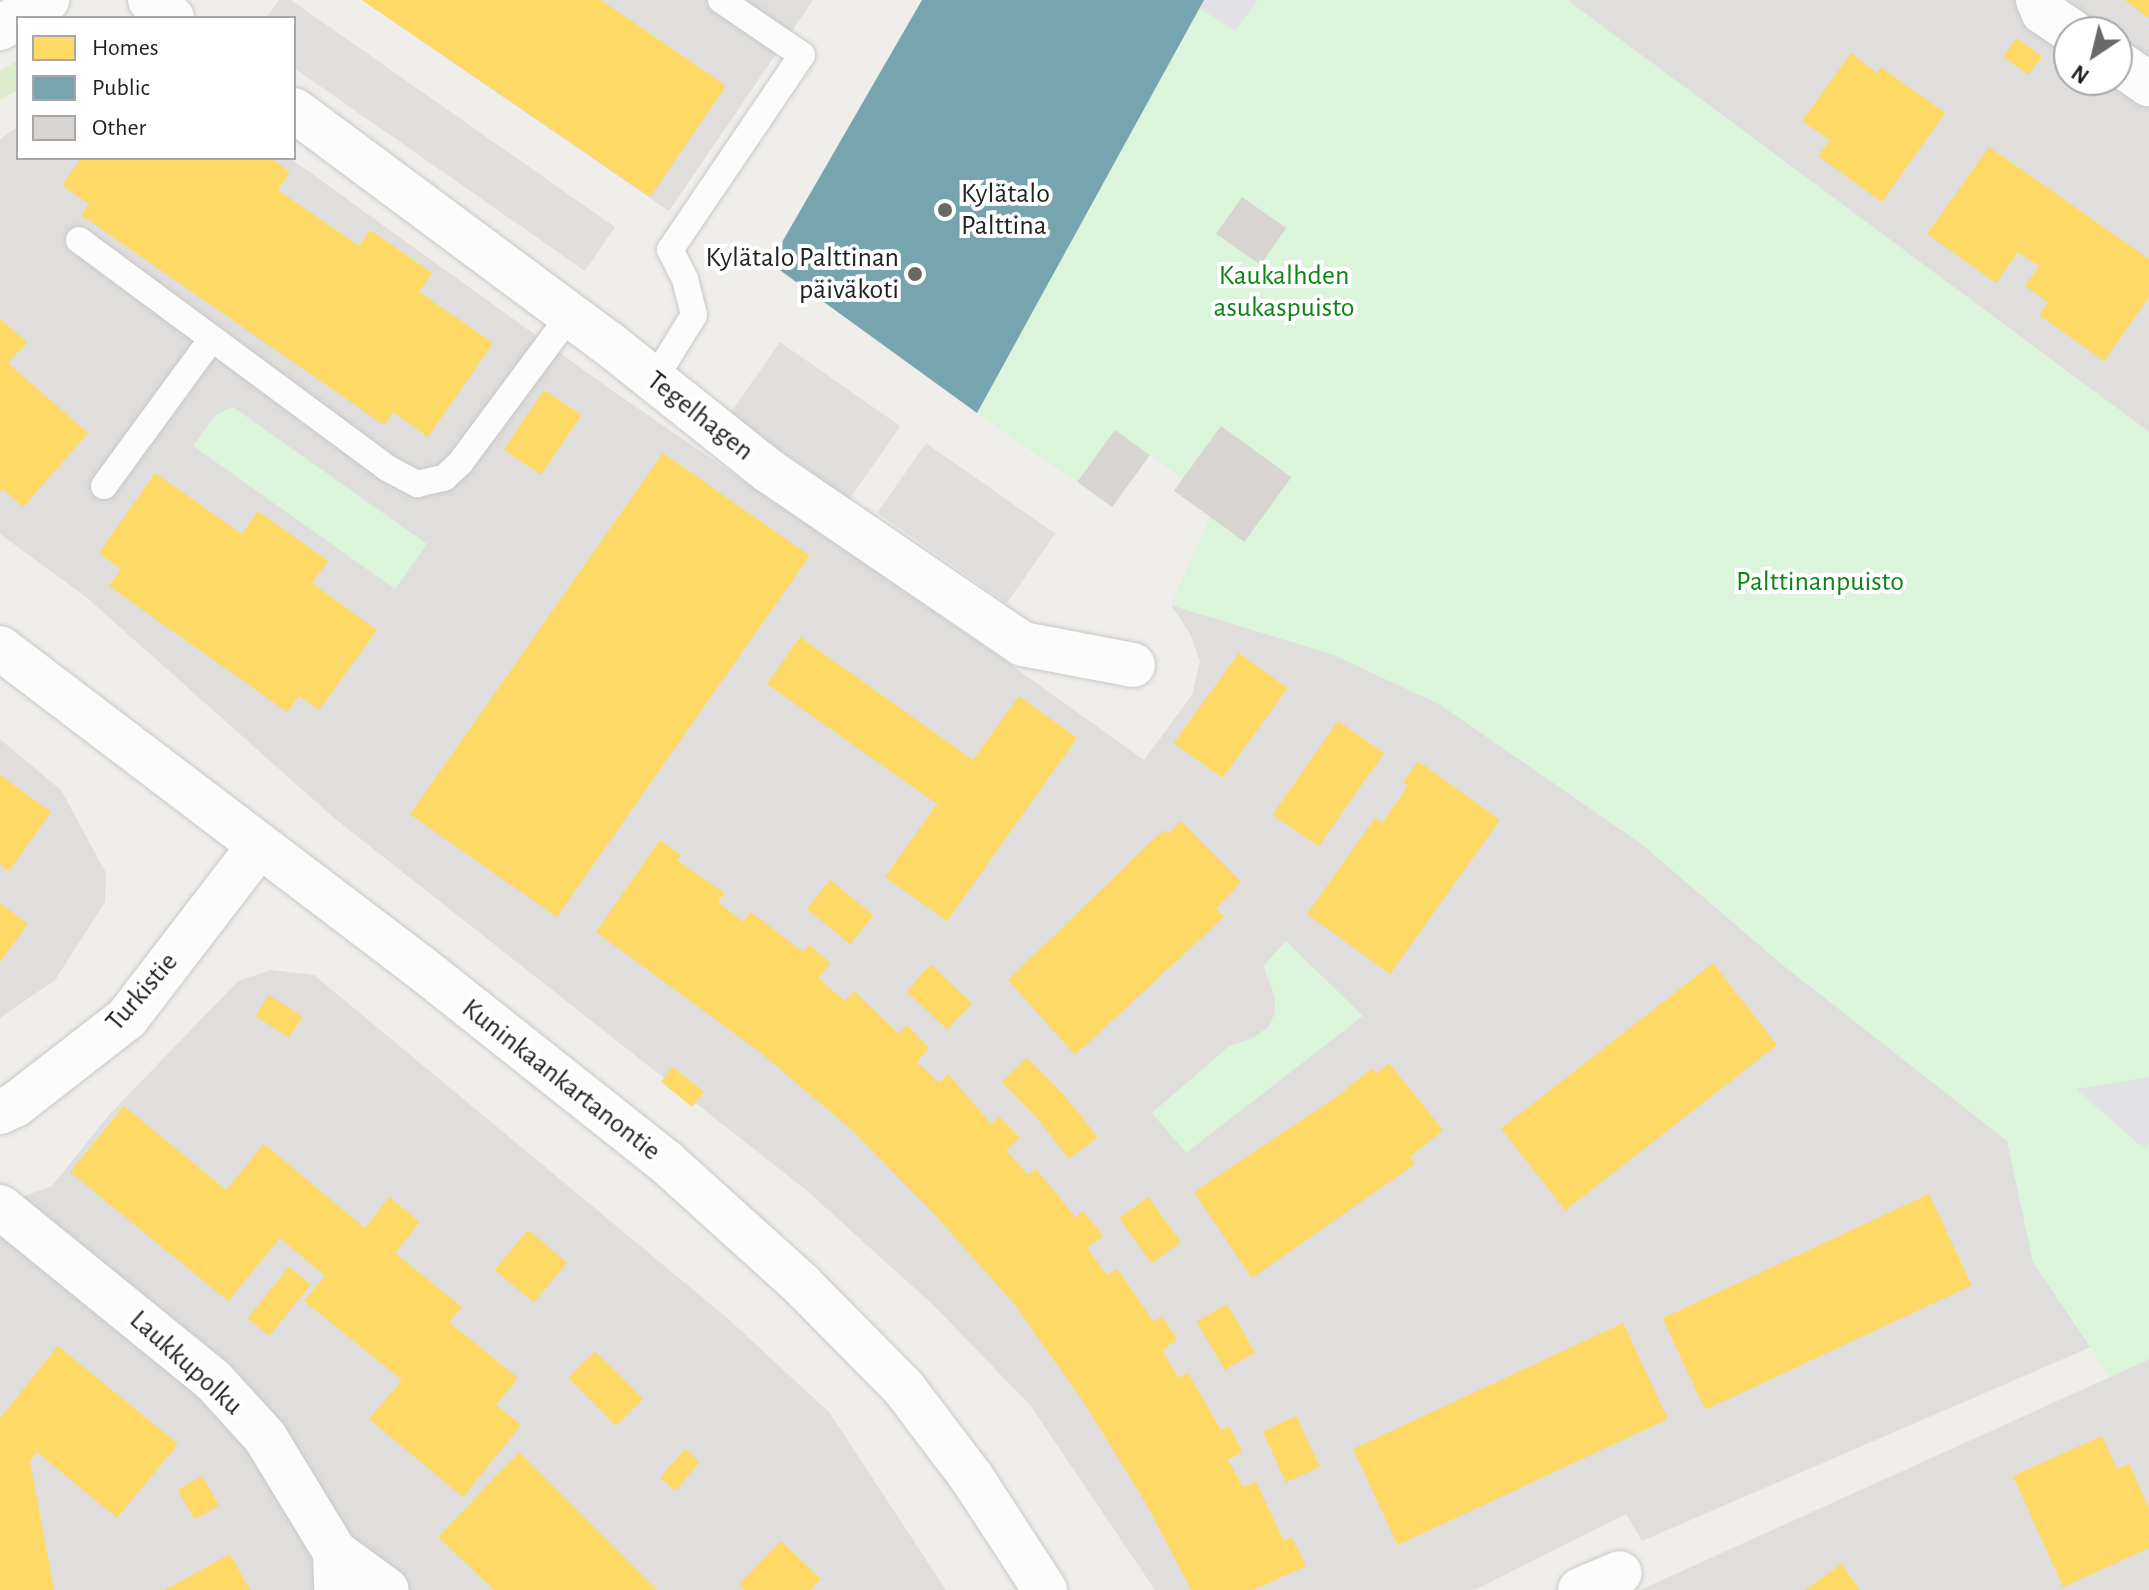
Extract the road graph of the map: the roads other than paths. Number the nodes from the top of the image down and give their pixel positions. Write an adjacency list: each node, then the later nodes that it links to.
1 (47, 0): 5 (street)
2 (150, 0): 6 (street)
3 (721, 0): 12 (lane)
4 (2038, 0): 7 (street)
5 (20, 16)
6 (170, 16)
7 (2053, 19)
8 (296, 111): 10 (street, Tegelhagen)
9 (79, 240): 11 (lane)
10 (569, 316): 11 (lane); 12 (street, Tegelhagen)
11 (211, 340): 13 (lane)
12 (654, 380): 15 (street, Tegelhagen)
13 (104, 486)
14 (0, 648): 16 (street, Kuninkaankartanontie)
15 (1133, 665)
16 (259, 846): 17 (street, Turkistie); 22 (street, Kuninkaankartanontie)
17 (0, 1112)
18 (0, 1207): 19 (street, Laukkupolku)
19 (336, 1571): 21 (street, Laukkupolku)
20 (1620, 1573): 23 (street)
21 (387, 1590)
22 (1045, 1590)
23 (1580, 1590)

